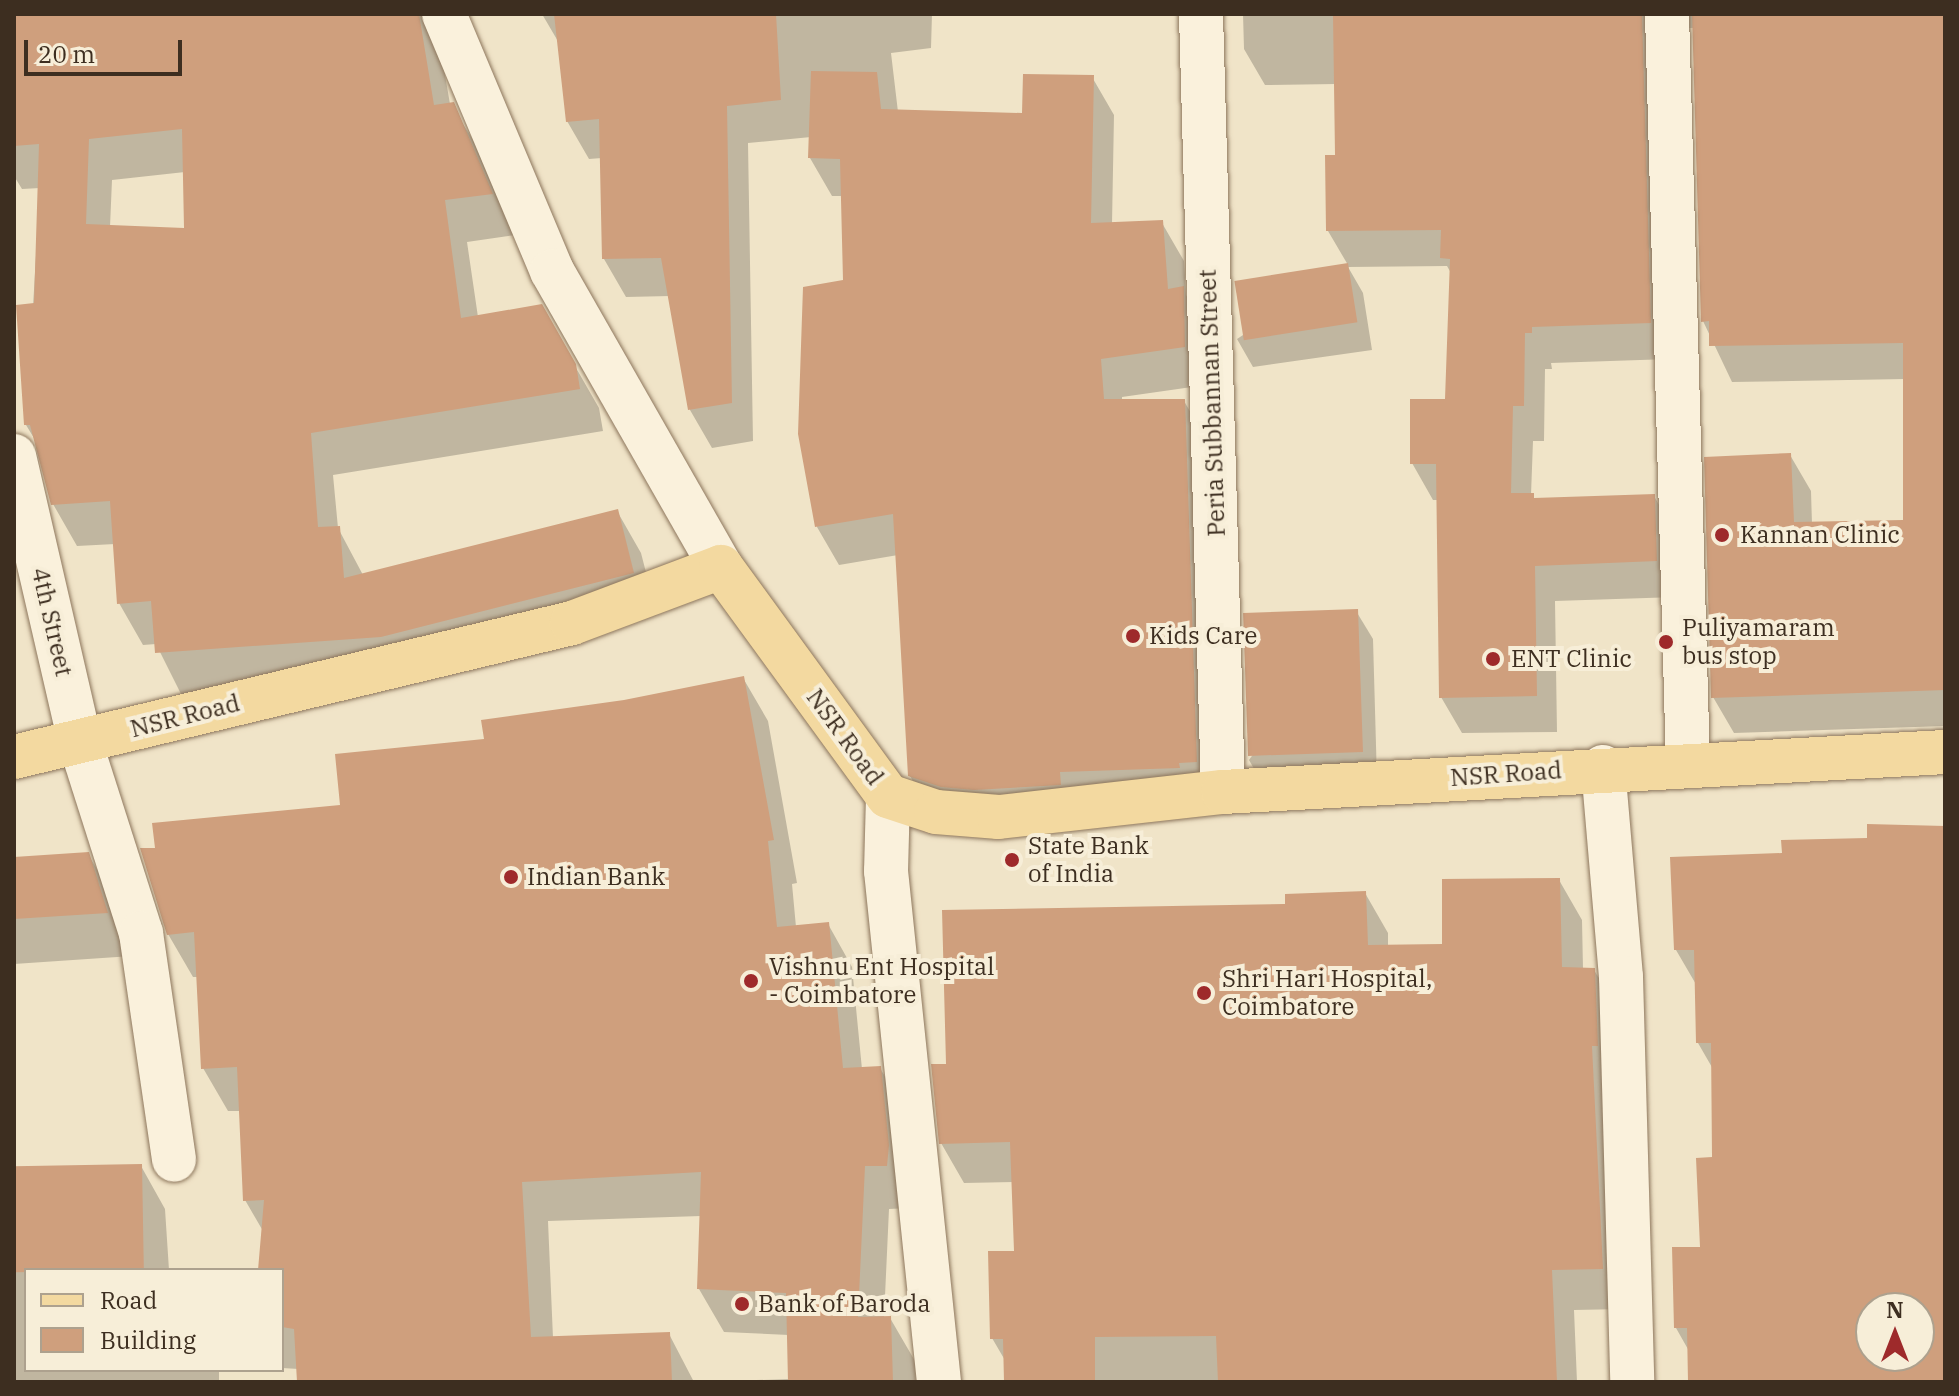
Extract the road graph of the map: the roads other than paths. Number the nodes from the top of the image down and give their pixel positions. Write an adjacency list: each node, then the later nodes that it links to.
1 (444, 14): 5 (street)
2 (1201, 14): 11 (street, Peria Subbannan Street)
3 (1667, 14): 9 (street)
4 (14, 456): 6 (street, 4th Street)
5 (721, 567): 6 (main road, NSR Road); 12 (main road, NSR Road)
6 (80, 742): 8 (main road, NSR Road); 13 (street, 4th Street)
7 (1945, 752): 9 (main road, NSR Road)
8 (14, 757)
9 (1688, 766): 10 (main road, NSR Road)
10 (1603, 767): 11 (main road, NSR Road); 15 (street)
11 (1223, 792): 12 (main road, NSR Road)
12 (888, 796): 14 (street)
13 (174, 1160)
14 (939, 1382)
15 (1632, 1382)

